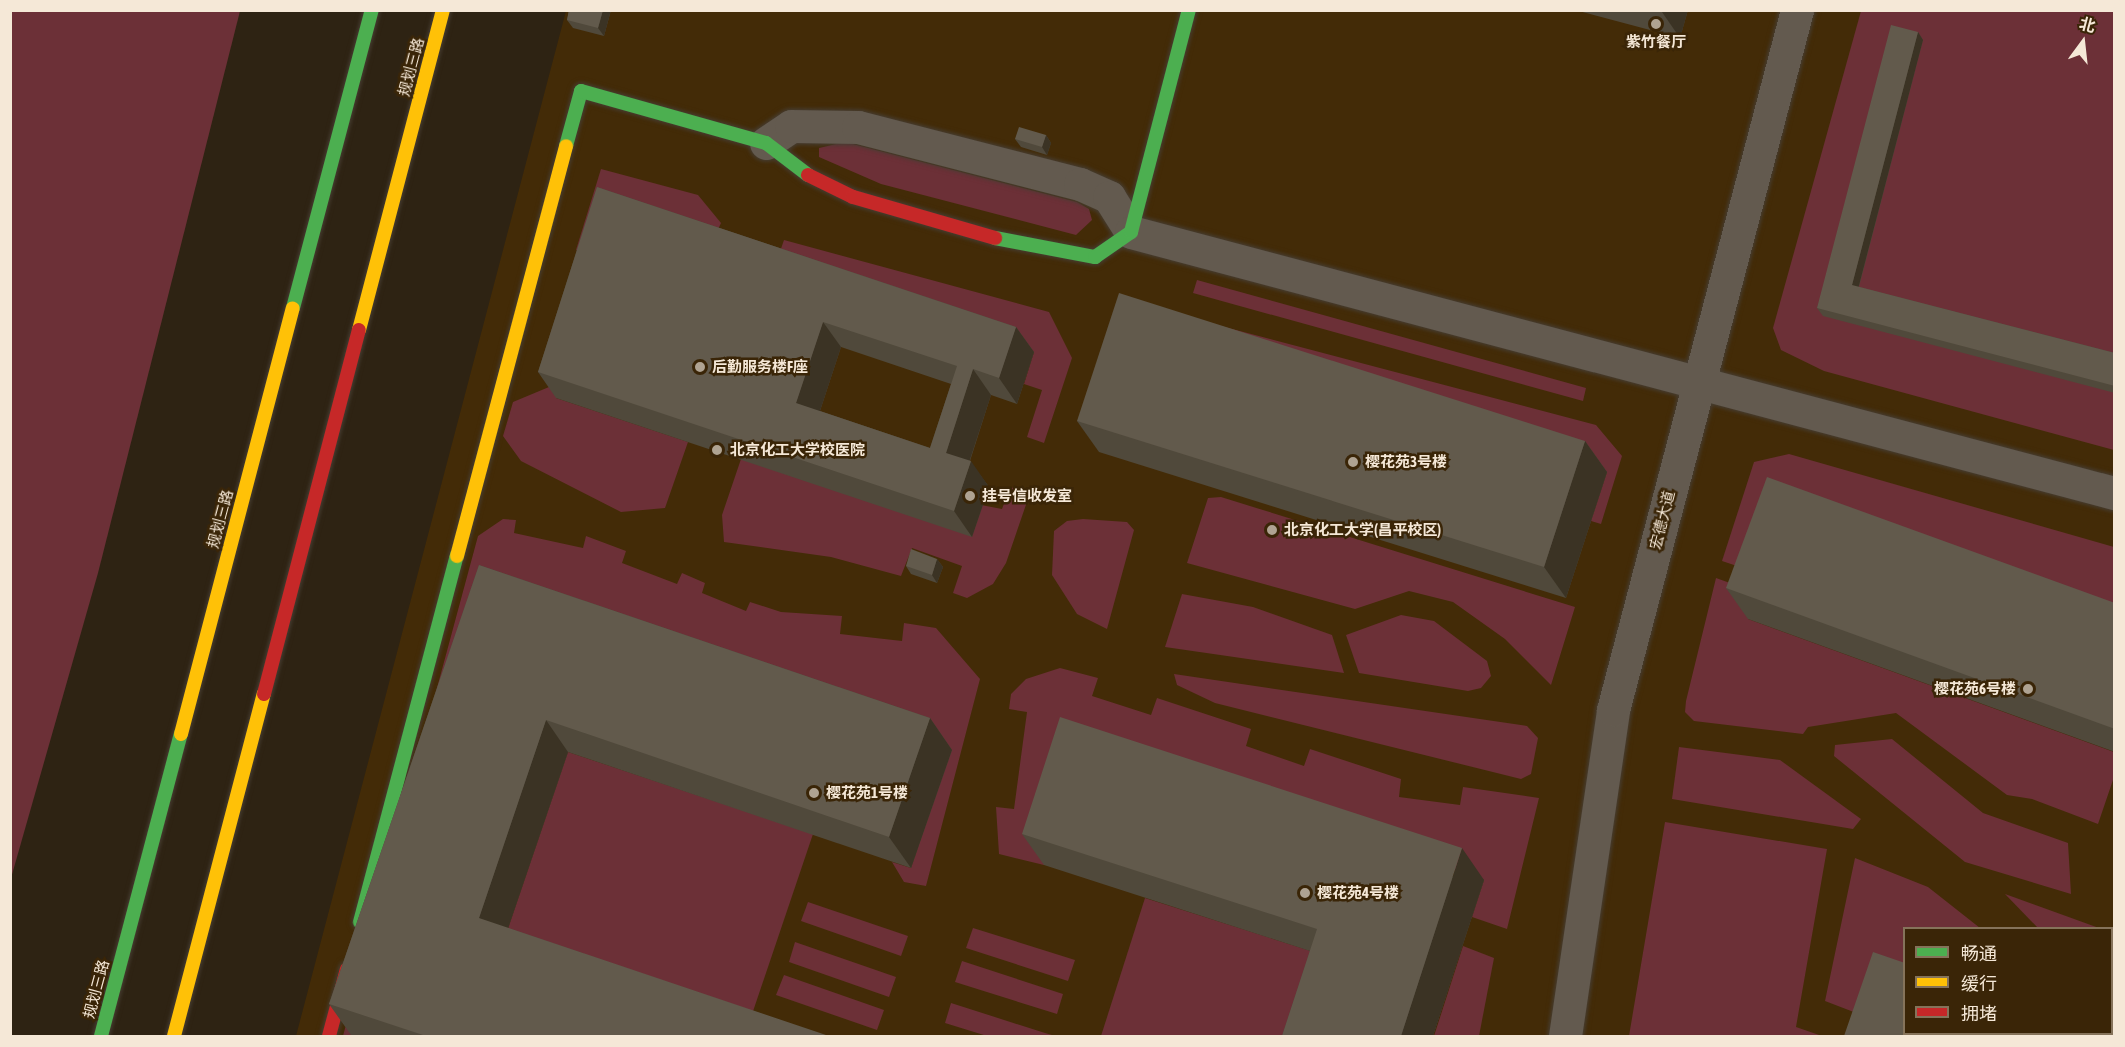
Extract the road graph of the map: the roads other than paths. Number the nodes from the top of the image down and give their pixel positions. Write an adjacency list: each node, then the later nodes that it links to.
1 (372, 10): 11 (main road, 规划三路)
2 (443, 10): 12 (main road, 规划三路)
3 (1189, 10): 6 (main road)
4 (1797, 10): 7 (street, 宏德大道)
5 (766, 143): 6 (main road); 6 (street); 9 (main road)
6 (1131, 232): 7 (street)
7 (1698, 384): 8 (street); 14 (street, 宏德大道)
8 (2115, 493)
9 (357, 934)
10 (351, 957): 13 (main road)
11 (101, 1036)
12 (174, 1036)
13 (329, 1036)
14 (1566, 1036)

